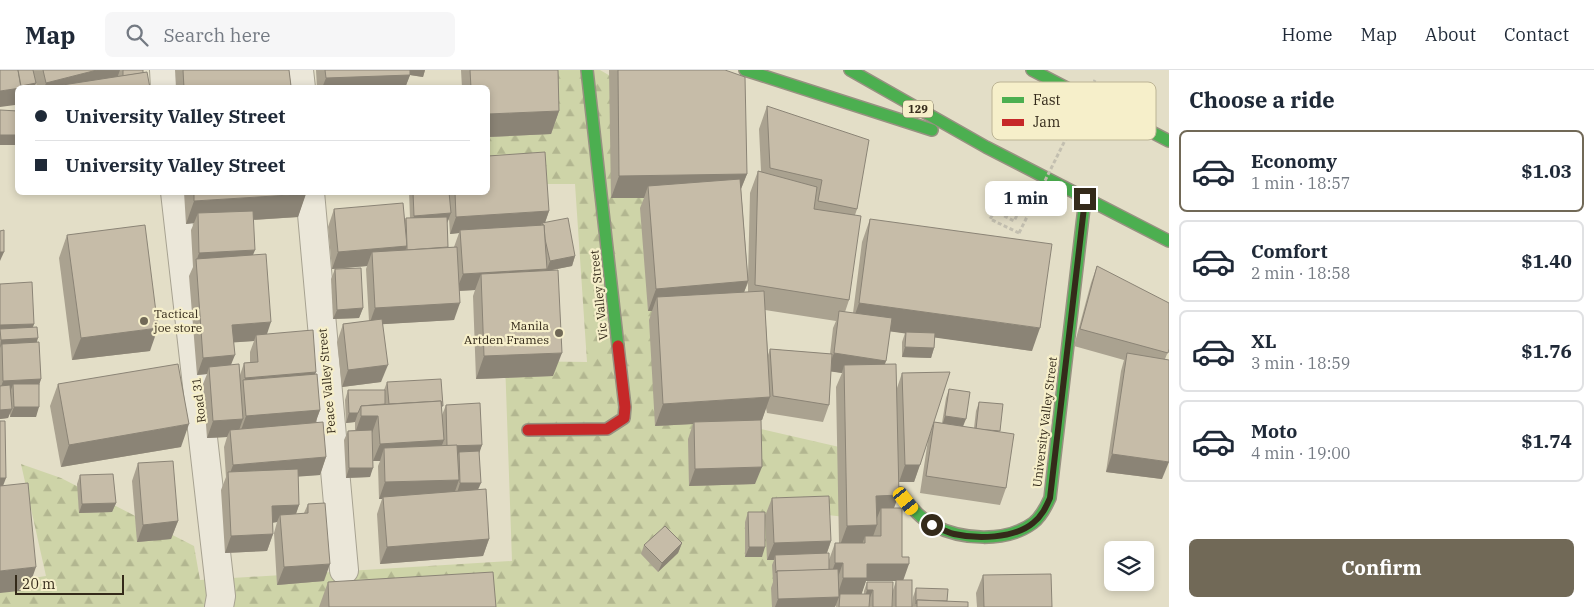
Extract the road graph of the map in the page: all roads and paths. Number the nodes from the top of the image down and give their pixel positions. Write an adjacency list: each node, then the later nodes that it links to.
1 (164, 70): 8 (street)
2 (299, 70): 9 (street)
3 (587, 70): 19 (street, Vic Valley Street)
4 (745, 70): 13 (street)
5 (850, 70): 13 (street, 129)
6 (1032, 70): 7 (street)
7 (1055, 82)
8 (165, 85)
9 (301, 85)
10 (1156, 135): 12 (street)
11 (1065, 140): 17 (path, bridge)
12 (1169, 142)
13 (986, 147): 16 (street, 129)
14 (175, 195): 22 (street, Road 31)
15 (310, 195): 21 (street, Peace Valley Street)
16 (1085, 199): 18 (street, 129); 20 (street, University Valley Street)
17 (1014, 220)
18 (1169, 241)
19 (528, 430)
20 (900, 493)
21 (344, 570)
22 (219, 607)

